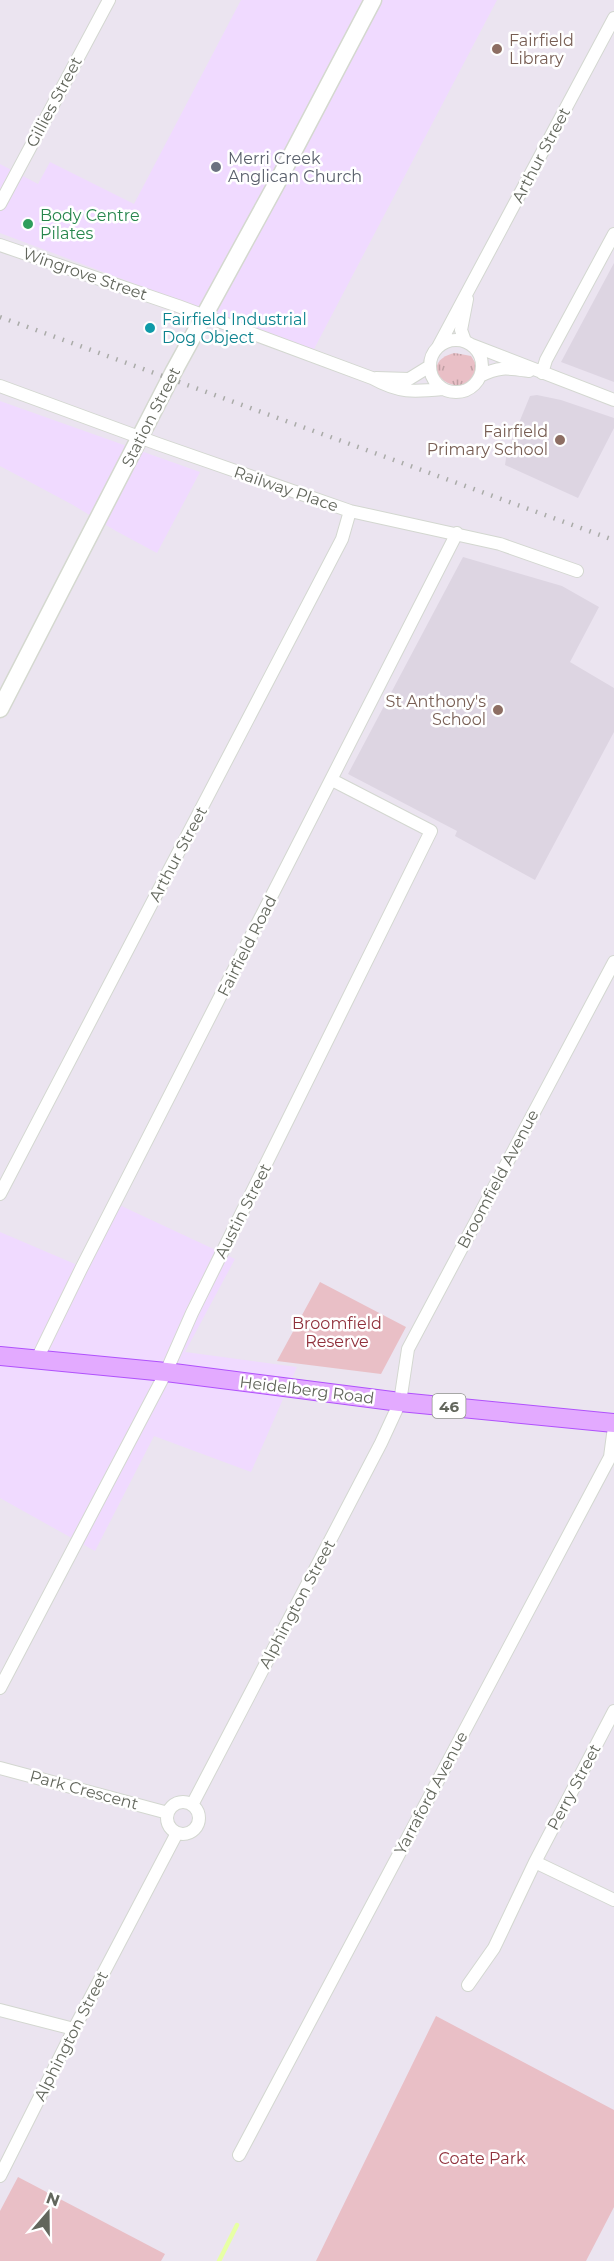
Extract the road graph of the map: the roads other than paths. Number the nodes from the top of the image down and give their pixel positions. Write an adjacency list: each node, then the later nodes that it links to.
1 (109, 0): 4 (street, Gillies Street)
2 (373, 0): 8 (main road, Station Street)
3 (614, 18): 7 (street, Arthur Street)
4 (0, 204)
5 (614, 234): 12 (street)
6 (0, 245): 8 (street, Wingrove Street)
7 (469, 292): 9 (street, Arthur Street); 10 (street, Arthur Street)
8 (204, 317): 14 (street, Wingrove Street); 18 (main road, Station Street)
9 (468, 343): 10 (street); 12 (street); 13 (street)
10 (438, 347): 11 (street)
11 (430, 366): 14 (street, Wingrove Street); 16 (street)
12 (542, 373): 13 (street); 17 (street)
13 (480, 376): 16 (street)
14 (372, 378): 16 (street, Wingrove Street)
15 (0, 386): 18 (street, Railway Place)
16 (443, 389)
17 (614, 400)
18 (140, 437): 19 (street, Railway Place); 22 (main road, Station Street)
19 (350, 511): 20 (street, Railway Place); 25 (street, Arthur Street)
20 (457, 533): 21 (street, Railway Place); 23 (street, Fairfield Road)
21 (577, 571)
22 (0, 709)
23 (332, 780): 27 (street, Fairfield Road); 28 (street, Austin Street)
24 (614, 962): 29 (street, Broomfield Avenue)
25 (0, 1194)
26 (0, 1356): 27 (main road, Heidelberg Road / 46)
27 (37, 1359): 28 (main road, Heidelberg Road / 46)
28 (166, 1372): 29 (main road, Heidelberg Road / 46); 31 (street, Austin Street)
29 (400, 1402): 30 (main road, Heidelberg Road / 46); 34 (street, Alphington Street)
30 (614, 1425): 42 (street, Yarraford Avenue)
31 (0, 1688)
32 (614, 1712): 37 (street, Perry Street)
33 (0, 1768): 35 (street, Park Crescent)
34 (192, 1805): 35 (street); 36 (street)
35 (168, 1813): 36 (street)
36 (177, 1833): 41 (street, Alphington Street)
37 (535, 1862): 38 (street); 39 (street, Perry Street)
38 (614, 1900)
39 (468, 1985)
40 (0, 2010): 41 (street)
41 (74, 2029): 43 (street, Alphington Street)
42 (238, 2155)
43 (0, 2176)

